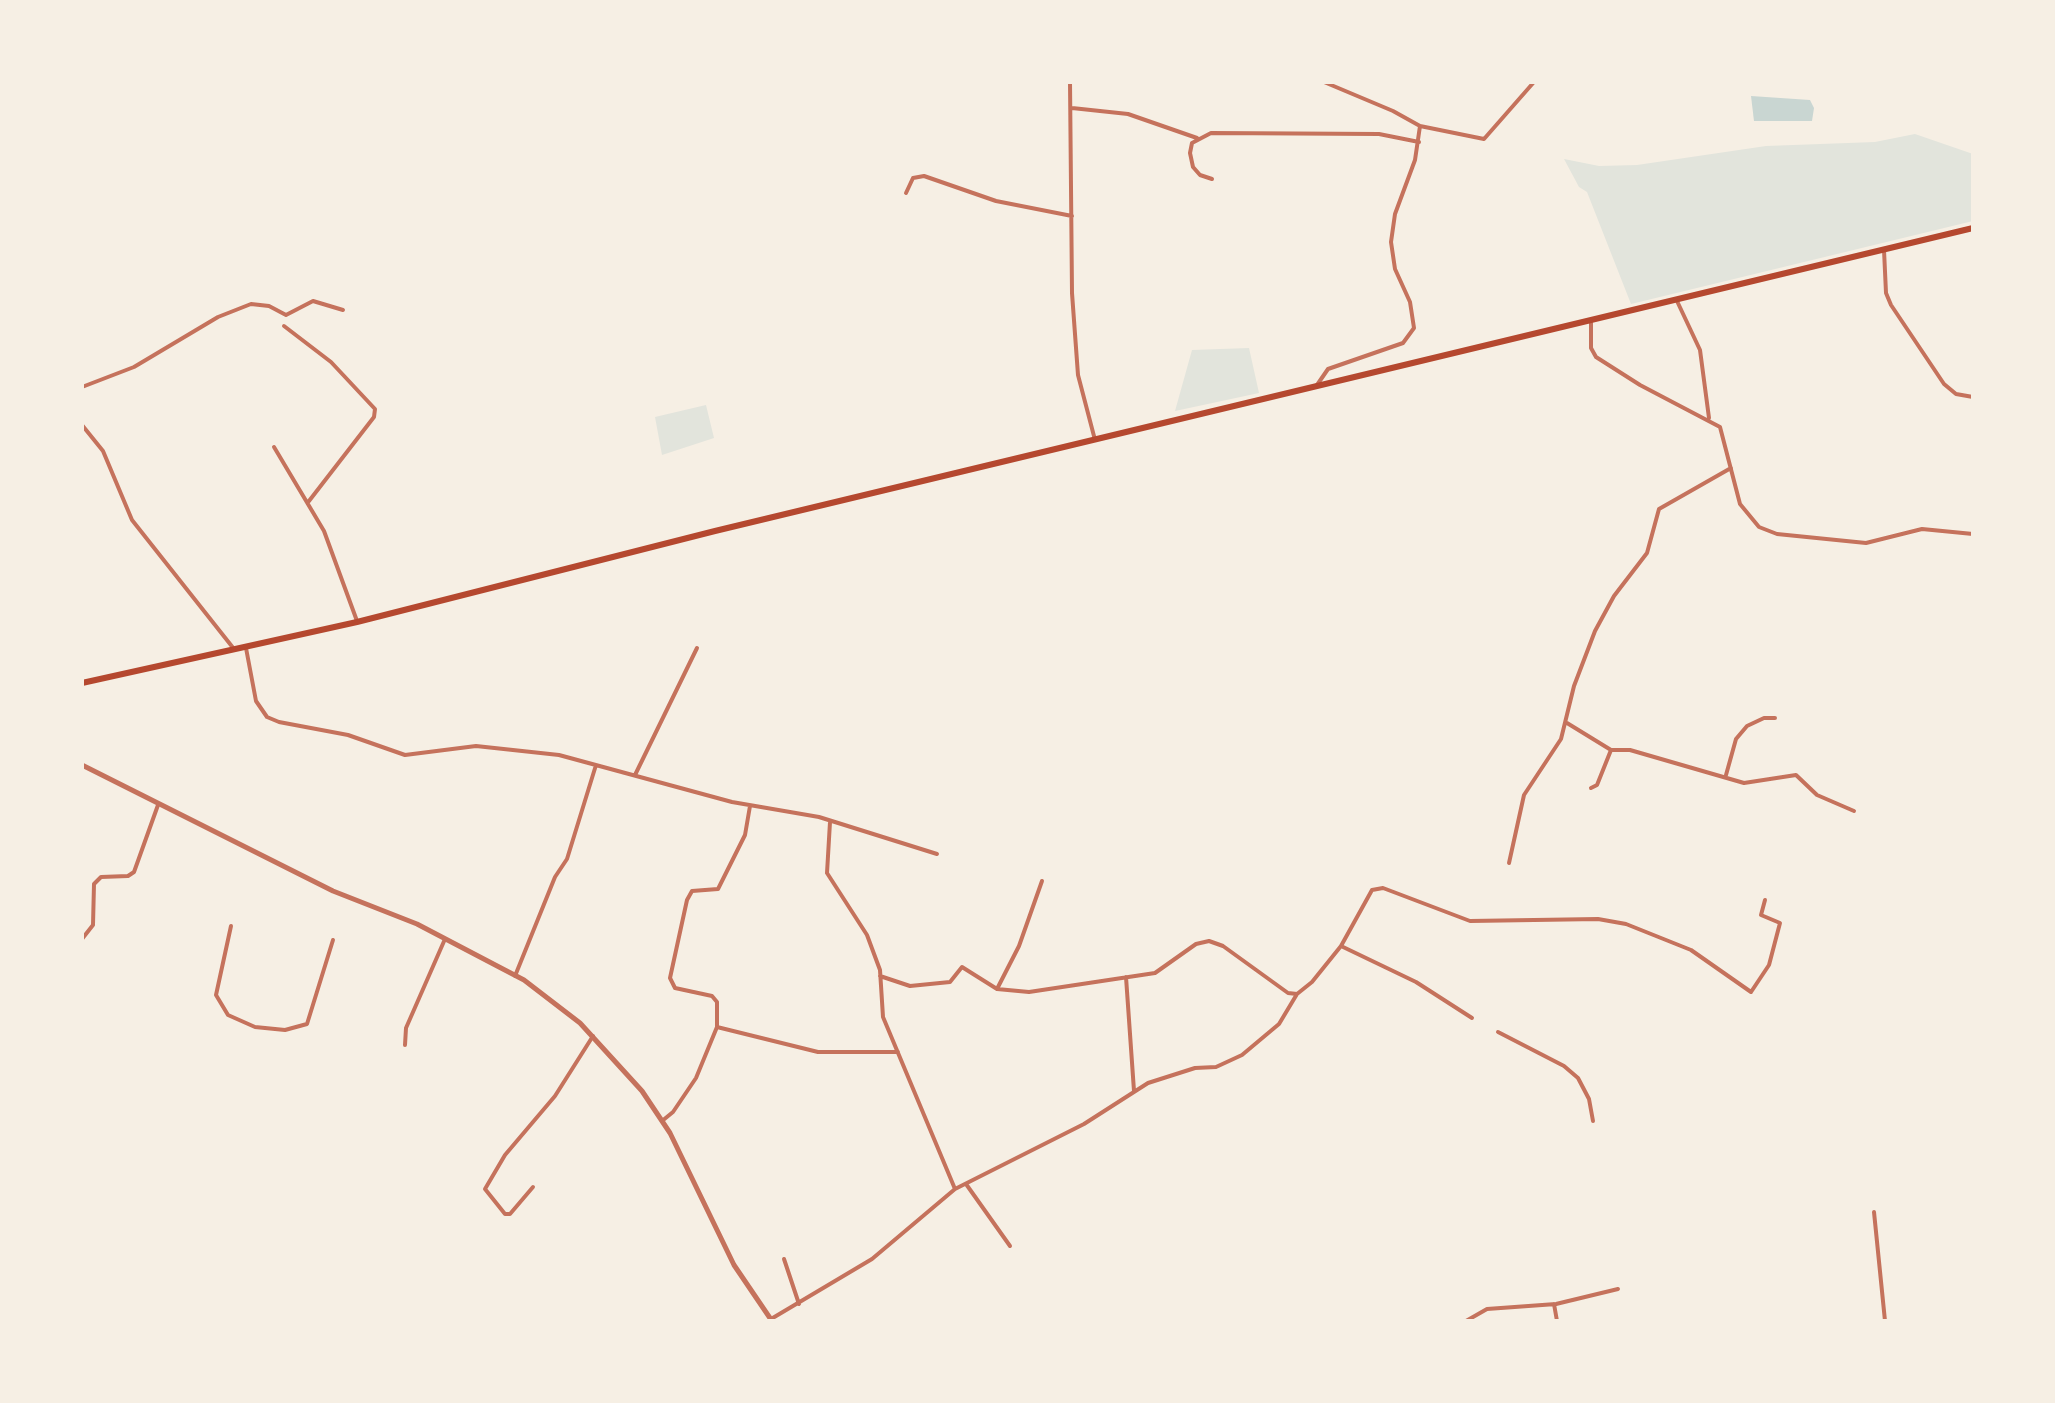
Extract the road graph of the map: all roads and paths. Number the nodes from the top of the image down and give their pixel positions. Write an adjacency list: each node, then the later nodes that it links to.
1 (1070, 82): 4 (street)
2 (1324, 82): 5 (street)
3 (1534, 82): 5 (street)
4 (1071, 108): 6 (street); 10 (street)
5 (1420, 126): 7 (street)
6 (1197, 138): 7 (street); 8 (street)
7 (1419, 142): 17 (street)
8 (1212, 179)
9 (906, 193): 10 (street)
10 (1072, 216): 22 (street)
11 (1973, 228): 12 (highway)
12 (1884, 250): 13 (highway); 19 (street)
13 (1677, 301): 15 (highway); 20 (street)
14 (343, 310): 18 (street)
15 (1591, 323): 17 (highway); 20 (street)
16 (284, 326): 25 (street)
17 (1317, 385): 22 (highway)
18 (82, 387)
19 (1973, 397)
20 (1709, 418): 24 (street)
21 (82, 425): 30 (street)
22 (1095, 440): 27 (highway)
23 (274, 447): 25 (street)
24 (1731, 468): 26 (street); 33 (street)
25 (309, 501): 27 (street)
26 (1973, 534)
27 (357, 622): 28 (highway)
28 (246, 648): 30 (highway); 36 (street)
29 (697, 648): 37 (street)
30 (236, 651): 31 (highway)
31 (82, 683)
32 (1775, 718): 38 (street)
33 (1567, 723): 34 (street); 45 (street)
34 (1611, 750): 38 (street); 39 (street)
35 (82, 765): 40 (street)
36 (596, 765): 37 (street); 53 (street)
37 (635, 775): 41 (street)
38 (1726, 775): 42 (street)
39 (1591, 788)
40 (158, 805): 49 (street); 50 (street)
41 (750, 806): 43 (street); 59 (street)
42 (1854, 811)
43 (830, 822): 44 (street); 54 (street)
44 (937, 854)
45 (1509, 863)
46 (1042, 881): 56 (street)
47 (1765, 900): 52 (street)
48 (231, 926): 51 (street)
49 (82, 939)
50 (445, 939): 53 (street); 62 (street)
51 (333, 940)
52 (1341, 946): 57 (street); 58 (street)
53 (515, 976): 61 (street)
54 (880, 976): 56 (street); 63 (street)
55 (1126, 977): 56 (street); 57 (street); 64 (street)
56 (997, 989)
57 (1297, 994): 64 (street)
58 (1472, 1018)
59 (717, 1027): 63 (street); 65 (street)
60 (1498, 1032): 66 (street)
61 (593, 1036): 65 (street); 68 (street)
62 (405, 1045)
63 (898, 1052): 69 (street)
64 (1134, 1092): 67 (street)
65 (662, 1121): 76 (street)
66 (1593, 1121)
67 (966, 1184): 69 (street); 71 (street)
68 (533, 1187)
69 (955, 1189): 74 (street)
70 (1874, 1212): 79 (street)
71 (1010, 1246)
72 (784, 1259): 74 (street)
73 (1618, 1289): 75 (street)
74 (799, 1304): 76 (street)
75 (1554, 1304): 77 (street); 78 (street)
76 (771, 1320)
77 (1466, 1321)
78 (1557, 1321)
79 (1885, 1321)

